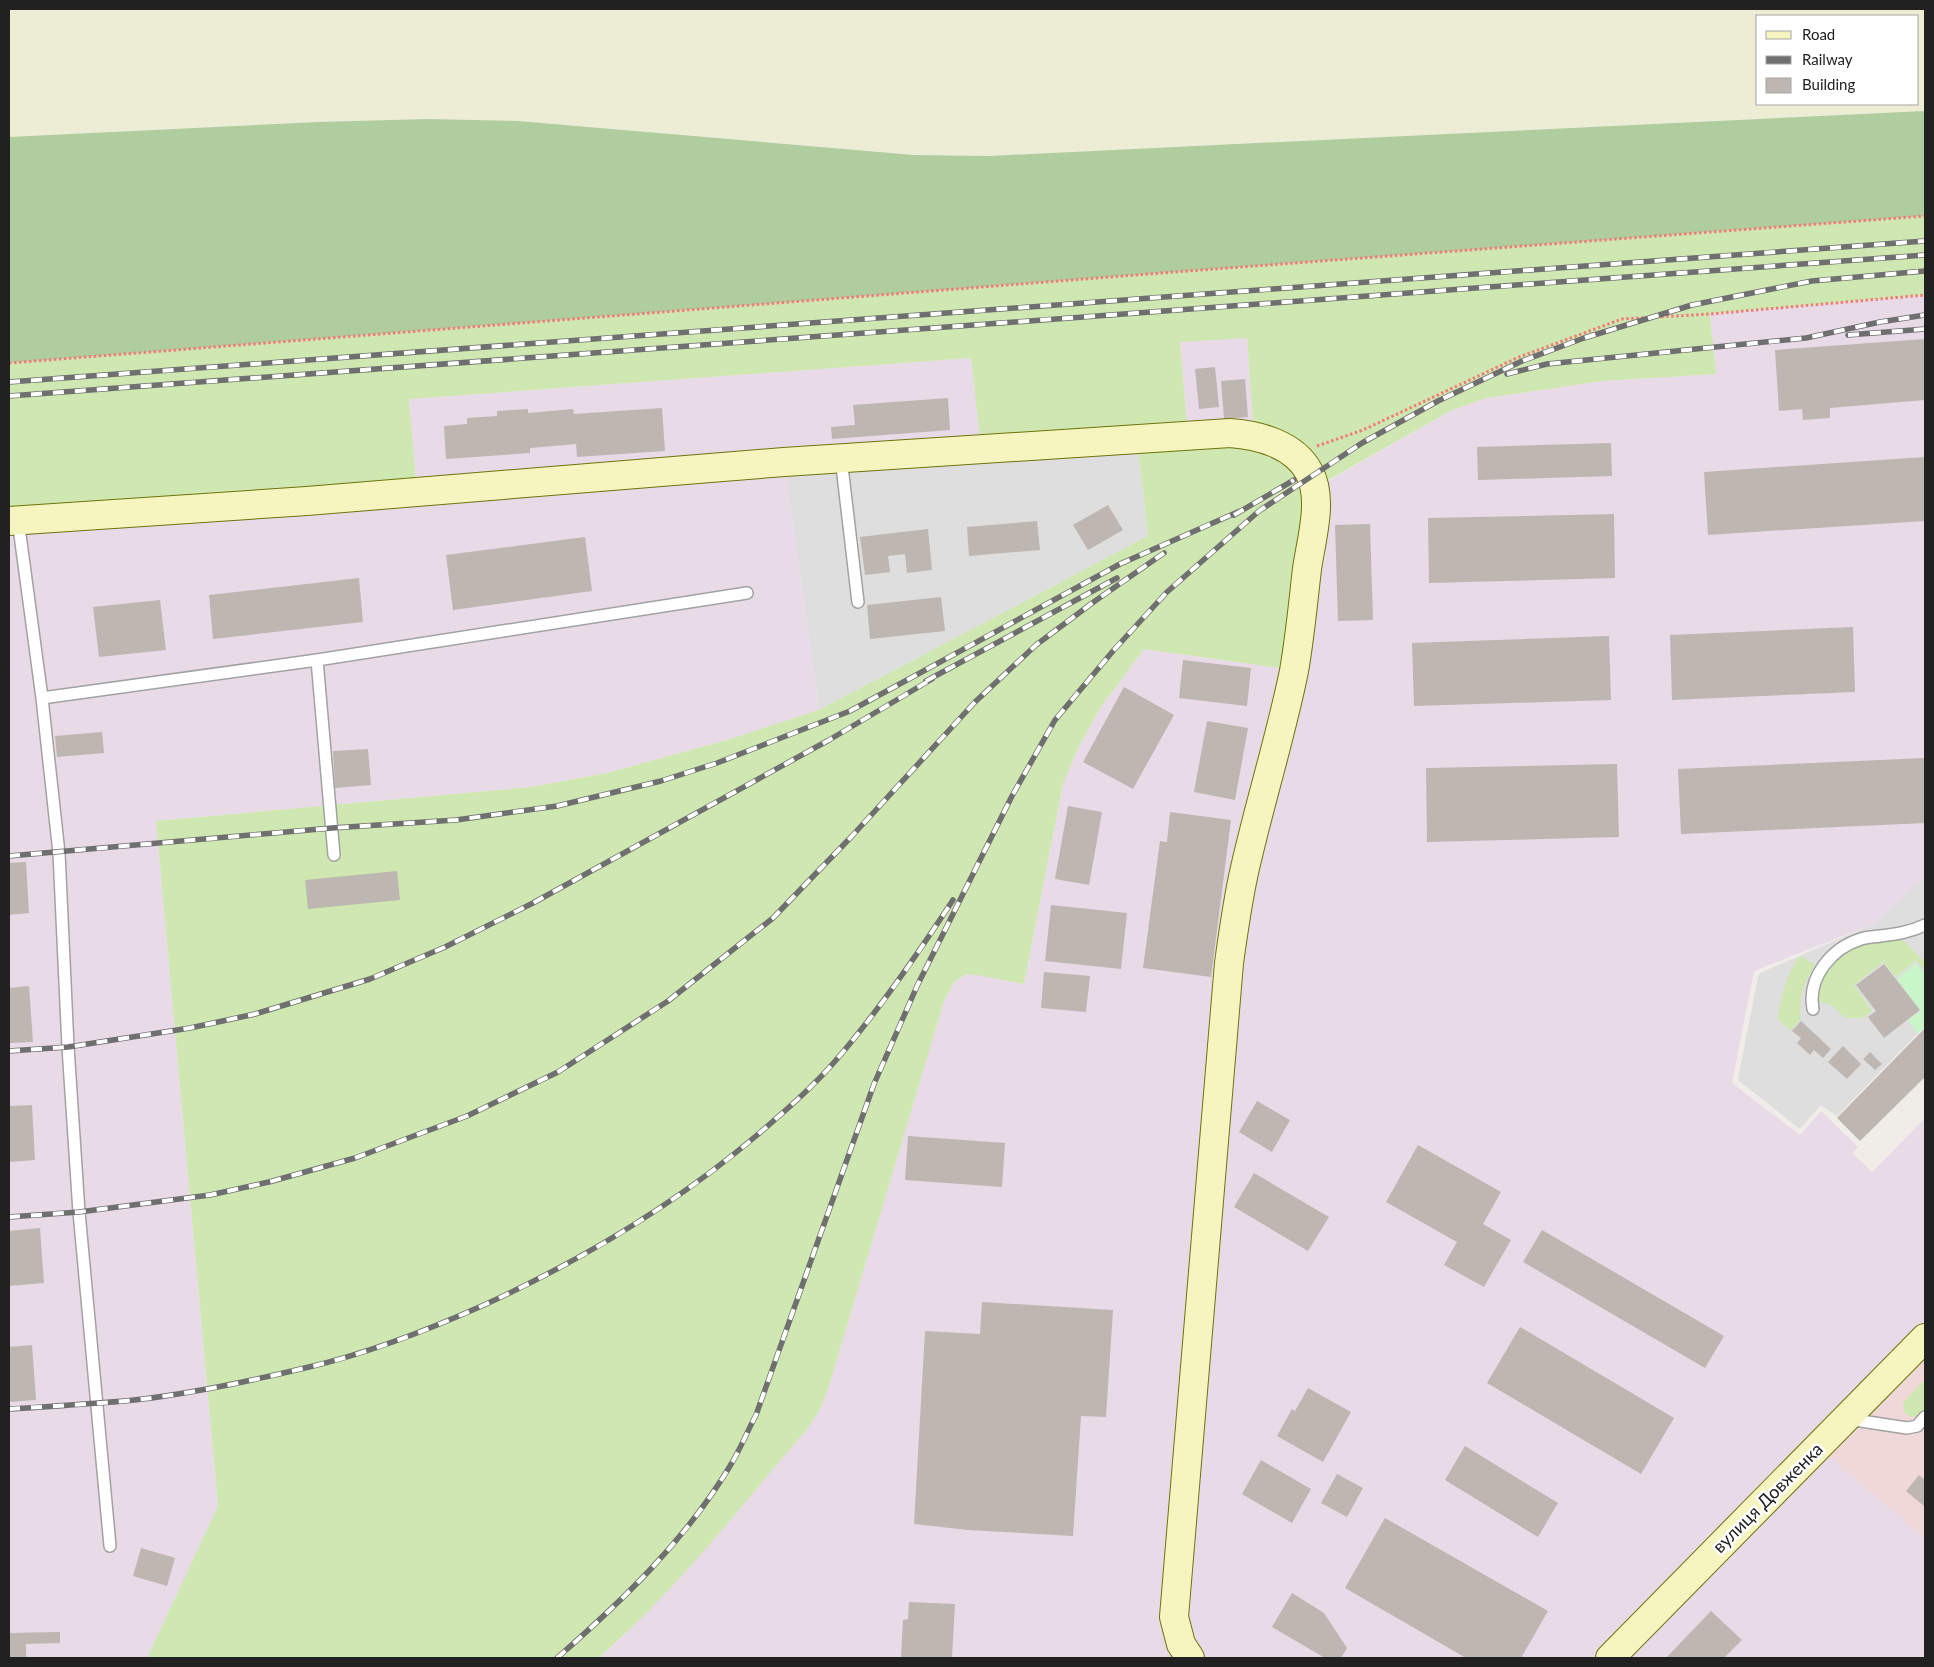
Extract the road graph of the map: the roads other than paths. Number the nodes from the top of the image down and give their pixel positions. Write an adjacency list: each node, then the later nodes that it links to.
1 (841, 458): 2 (street); 4 (lane); 14 (street)
2 (13, 521): 6 (lane)
3 (747, 594): 5 (lane)
4 (858, 602)
5 (317, 660): 6 (lane); 7 (lane)
6 (42, 698): 13 (lane)
7 (334, 855)
8 (1925, 925): 9 (lane)
9 (1813, 1009)
10 (1925, 1338): 12 (street, вулиця Довженка)
11 (1925, 1417): 12 (lane)
12 (1846, 1419): 15 (street, вулиця Довженка)
13 (110, 1546)
14 (1190, 1658)
15 (1610, 1658)

